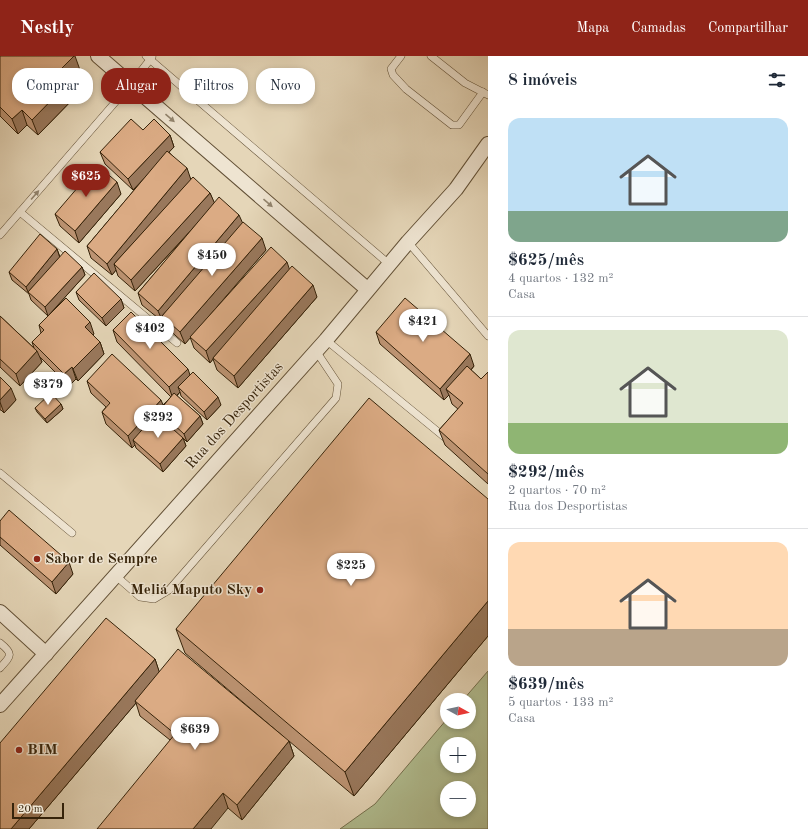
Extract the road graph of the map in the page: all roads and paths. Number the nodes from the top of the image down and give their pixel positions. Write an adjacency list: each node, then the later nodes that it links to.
1 (98, 56): 5 (street)
2 (401, 56): 7 (lane)
3 (431, 56): 7 (lane)
4 (150, 57): 6 (lane); 14 (lane)
5 (112, 68)
6 (142, 68)
7 (486, 94)
8 (114, 104): 11 (lane, one-way to 8)
9 (154, 104): 15 (street, one-way to 15)
10 (488, 144): 13 (street, Rua dos Desportistas)
11 (20, 212): 12 (lane); 18 (lane)
12 (0, 235)
13 (408, 242): 14 (street, Rua dos Desportistas); 16 (lane)
14 (389, 264): 15 (street, Rua dos Desportistas)
15 (367, 289): 17 (street, Rua dos Desportistas)
16 (488, 336)
17 (326, 340): 19 (street, Rua dos Desportistas); 20 (lane)
18 (177, 343)
19 (316, 351): 23 (street, Rua dos Desportistas); 23 (lane)
20 (452, 443)
21 (0, 473): 22 (lane)
22 (72, 533)
23 (116, 576): 26 (street, Rua dos Desportistas)
24 (0, 612): 26 (street)
25 (0, 643): 27 (lane)
26 (46, 654): 28 (street, Rua dos Desportistas)
27 (0, 668)
28 (0, 705)

